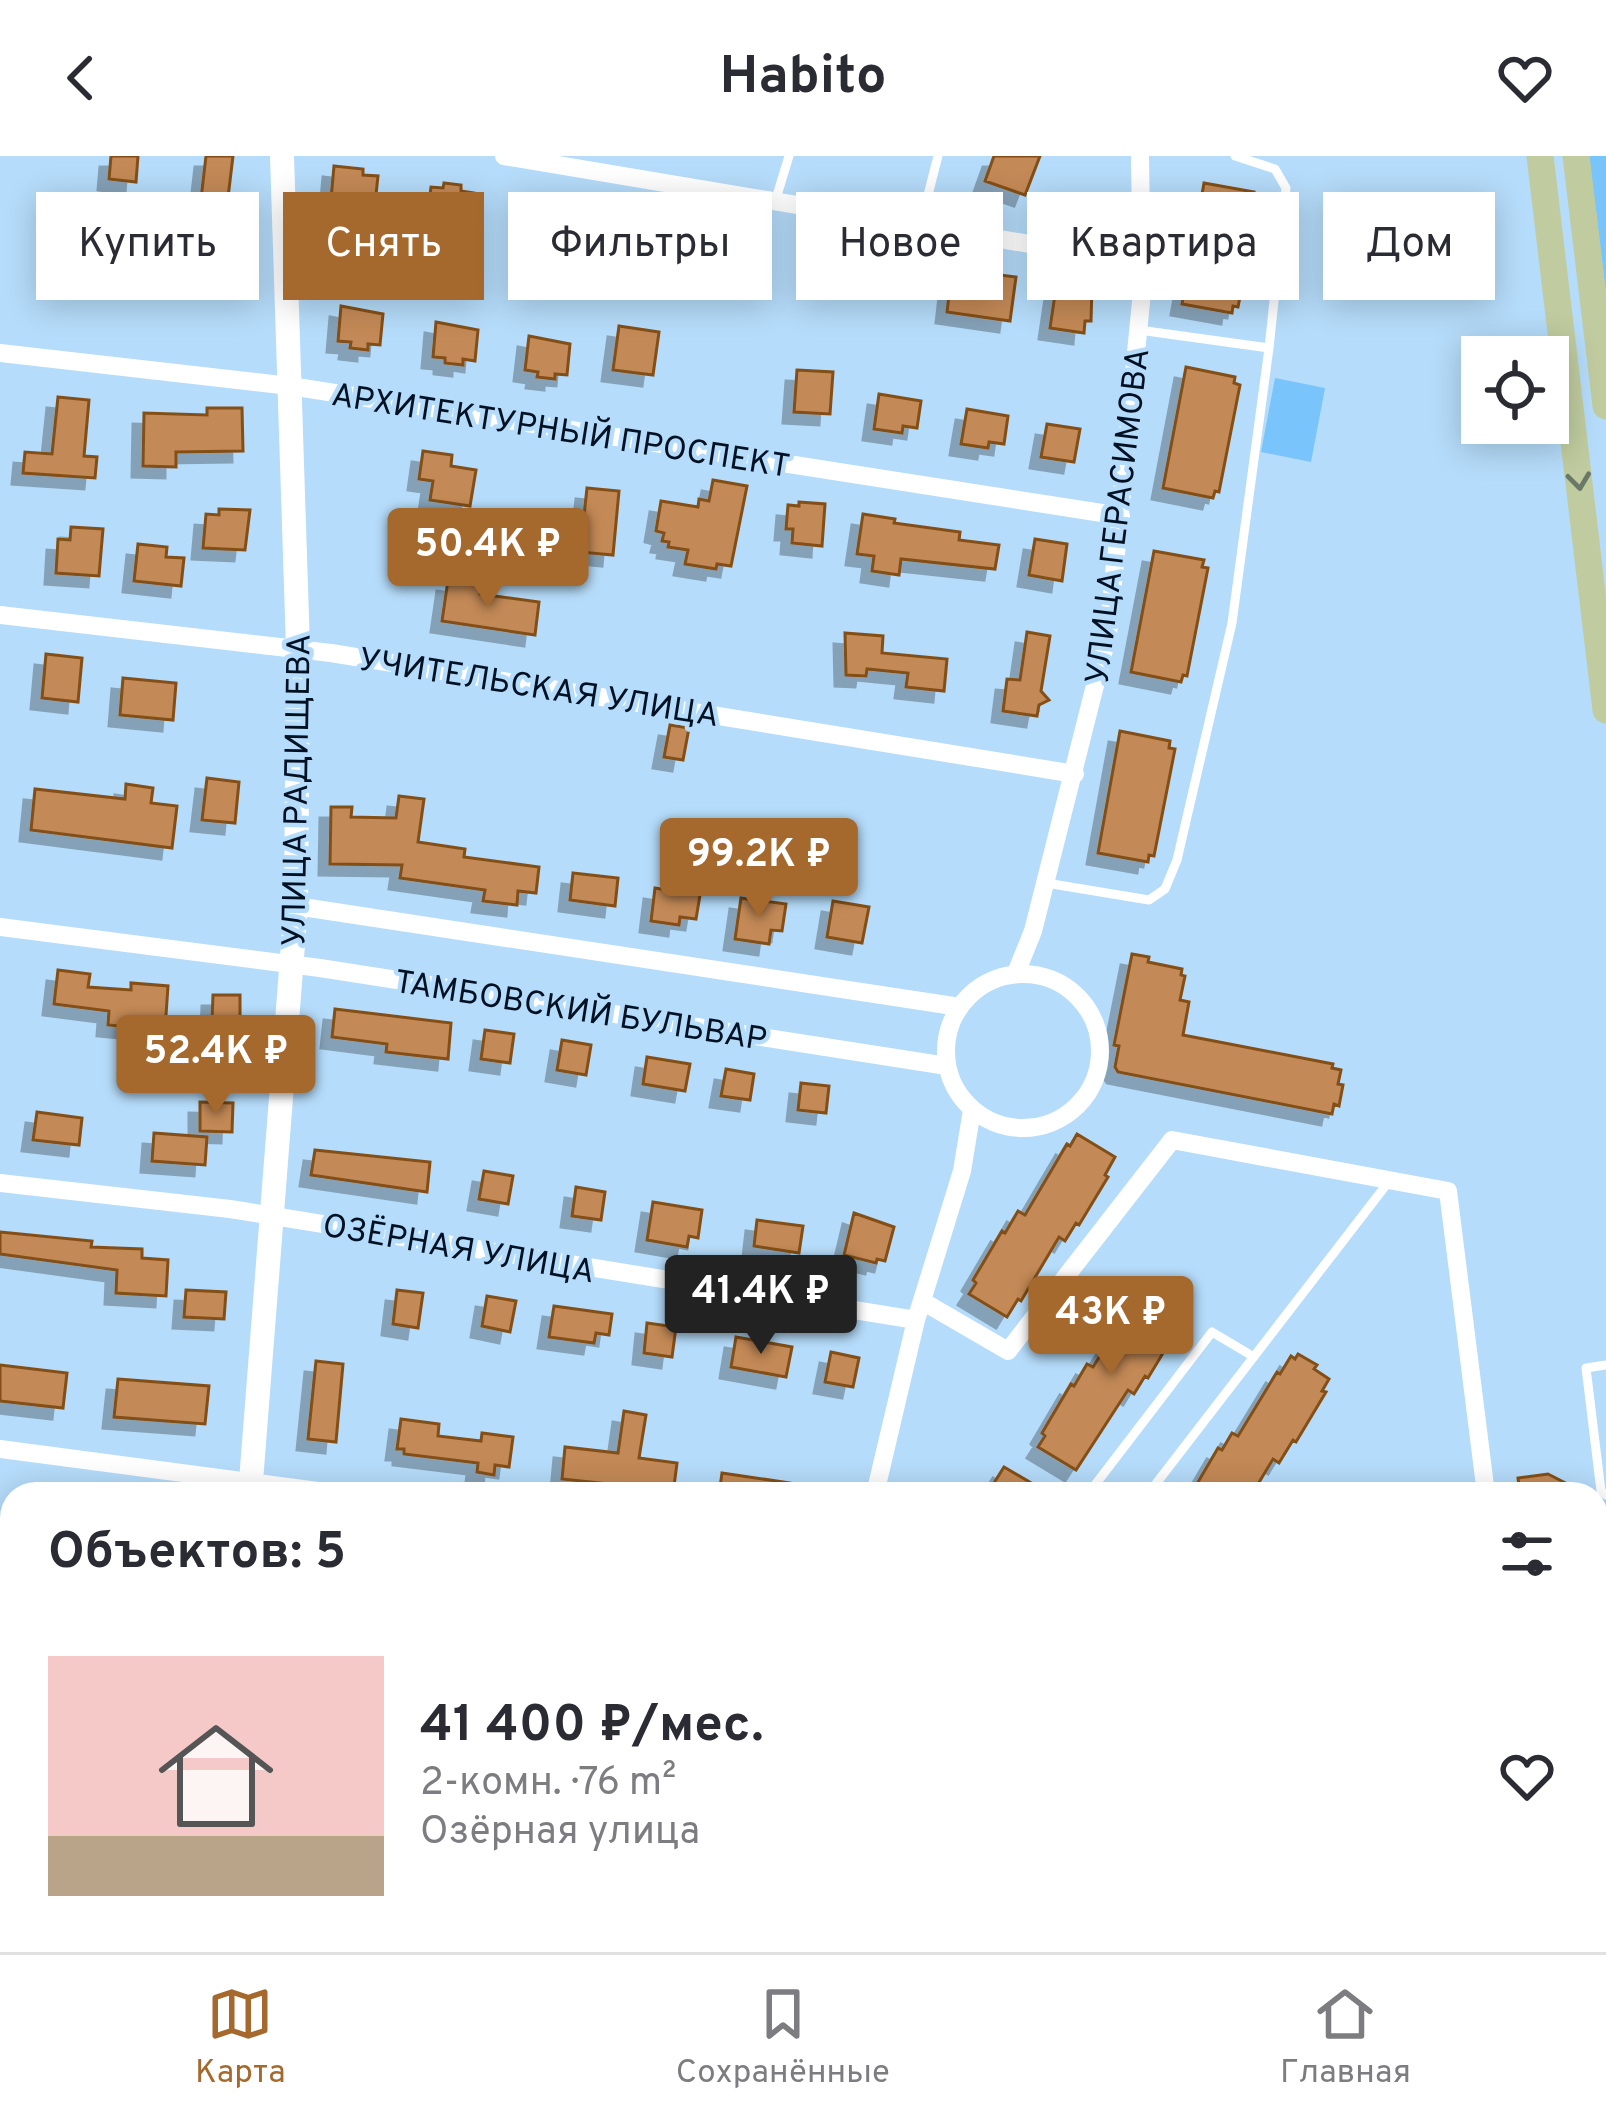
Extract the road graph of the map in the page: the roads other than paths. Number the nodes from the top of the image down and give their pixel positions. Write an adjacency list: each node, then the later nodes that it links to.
1 (282, 156): 18 (street, УЛИЦА РАДИЩЕВА)
2 (504, 156): 9 (street)
3 (789, 156): 12 (lane)
4 (938, 156): 10 (lane)
5 (1140, 156): 11 (street, УЛИЦА ГЕРАСИМОВА)
6 (1235, 156): 16 (lane)
7 (1540, 156): 23 (main road, one-way to 23)
8 (1576, 156): 19 (main road)
9 (540, 159): 12 (street)
10 (929, 192)
11 (1141, 192)
12 (775, 202): 13 (street)
13 (796, 205)
14 (1141, 300): 15 (street, УЛИЦА ГЕРАСИМОВА)
15 (1139, 330): 16 (lane); 20 (street, УЛИЦА ГЕРАСИМОВА)
16 (1269, 348): 25 (lane)
17 (0, 353): 18 (street, АРХИТЕКТУРНЫЙ ПРОСПЕКТ)
18 (290, 386): 20 (street, АРХИТЕКТУРНЫЙ ПРОСПЕКТ); 22 (street, УЛИЦА РАДИЩЕВА)
19 (1606, 406)
20 (1121, 516): 24 (street, УЛИЦА ГЕРАСИМОВА)
21 (0, 615): 22 (street, УЧИТЕЛЬСКАЯ УЛИЦА)
22 (298, 648): 24 (street, УЧИТЕЛЬСКАЯ УЛИЦА); 26 (street, УЛИЦА РАДИЩЕВА)
23 (1606, 710)
24 (1075, 774): 25 (street, УЛИЦА ГЕРАСИМОВА)
25 (1045, 883): 29 (street, УЛИЦА ГЕРАСИМОВА)
26 (296, 906): 28 (street, УЛИЦА РАДИЩЕВА); 30 (street, ТАМБОВСКИЙ БУЛЬВАР)
27 (0, 927): 28 (street, ТАМБОВСКИЙ БУЛЬВАР)
28 (293, 964): 31 (street, ТАМБОВСКИЙ БУЛЬВАР); 35 (street, УЛИЦА РАДИЩЕВА)
29 (1016, 974): 30 (street); 32 (street)
30 (960, 1007): 31 (street)
31 (947, 1066): 32 (street)
32 (973, 1110): 36 (street)
33 (1390, 1180): 36 (street); 37 (lane); 45 (street)
34 (0, 1183): 35 (street, ОЗЁРНАЯ УЛИЦА)
35 (272, 1215): 36 (street, ОЗЁРНАЯ УЛИЦА); 41 (street, УЛИЦА РАДИЩЕВА)
36 (919, 1310): 42 (street)
37 (1254, 1357): 43 (lane); 44 (lane)
38 (1606, 1365): 46 (lane)
39 (0, 1449): 40 (street)
40 (218, 1482)
41 (251, 1482)
42 (878, 1482)
43 (1097, 1482)
44 (1157, 1482)
45 (1484, 1482)
46 (1599, 1482)

